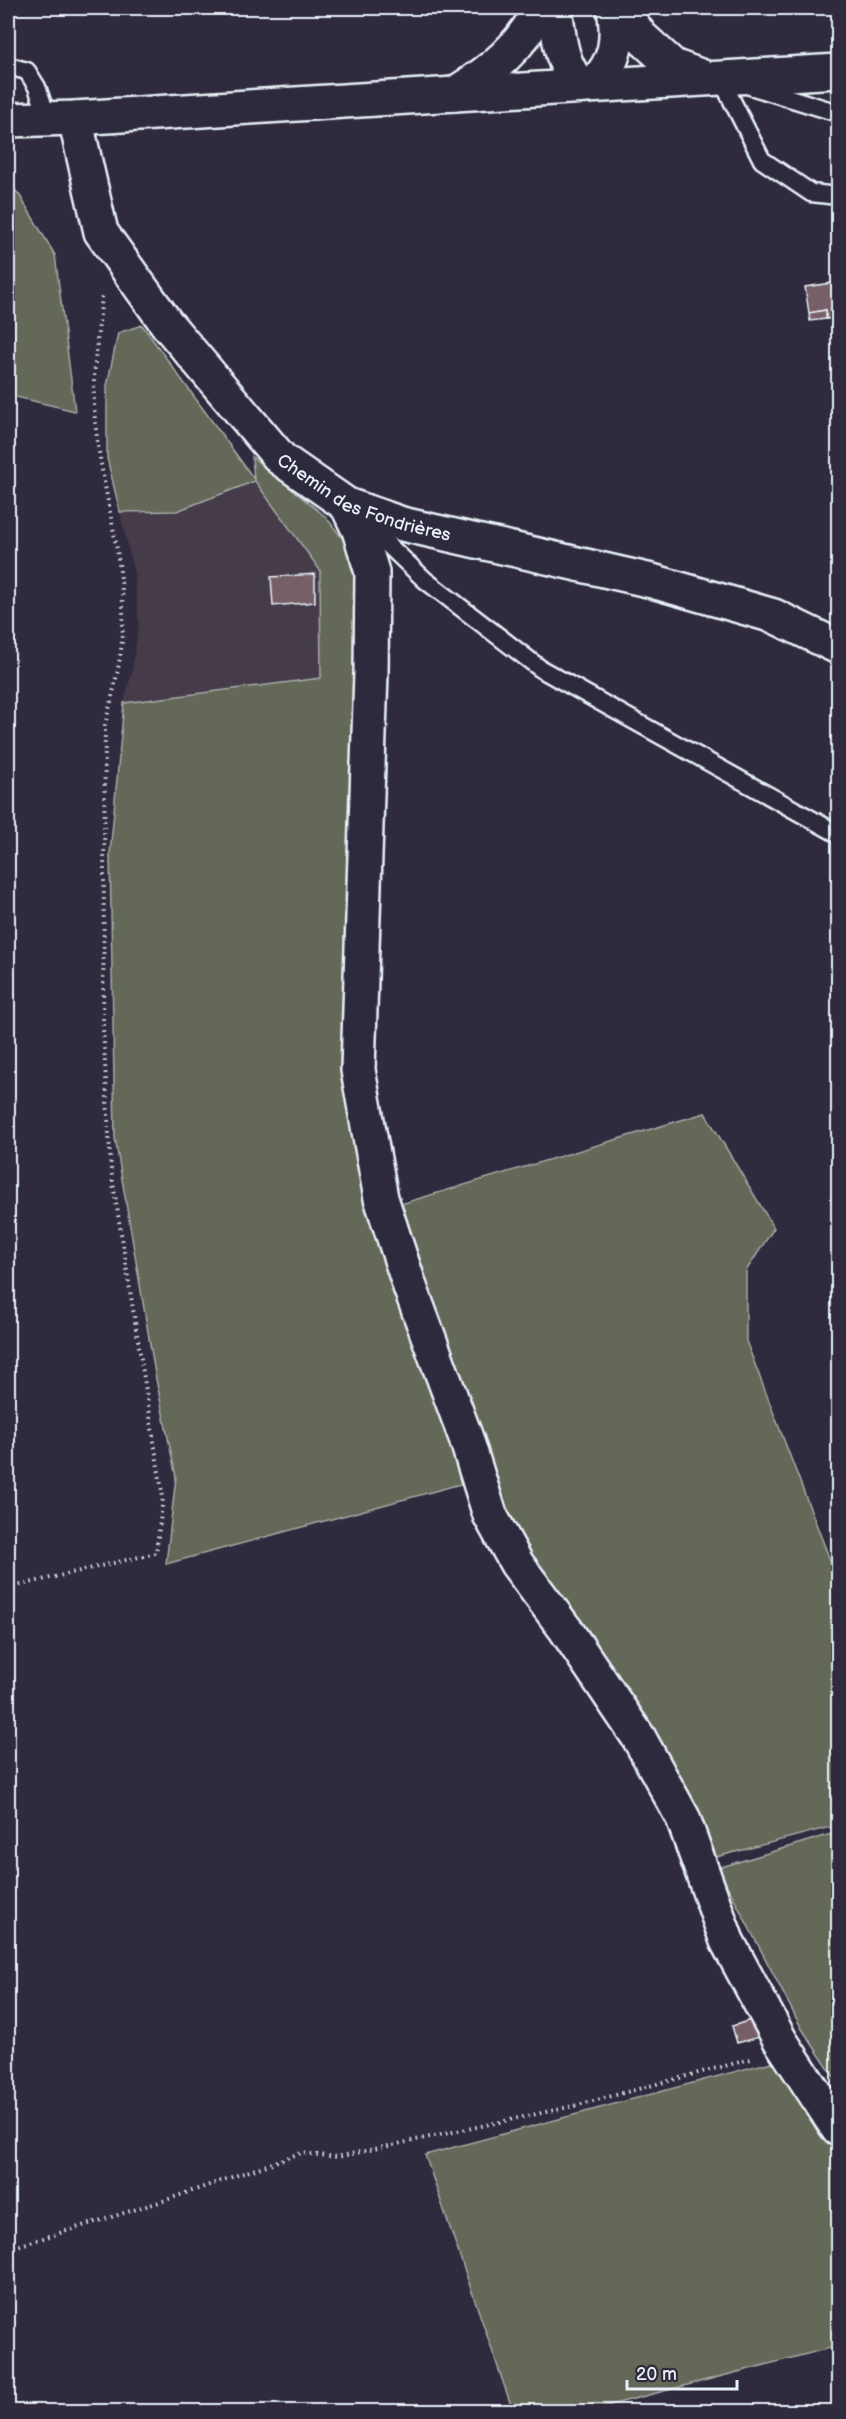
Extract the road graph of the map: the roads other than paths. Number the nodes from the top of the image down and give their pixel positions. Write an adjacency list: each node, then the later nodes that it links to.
1 (540, 8): 9 (street)
2 (555, 8): 8 (street)
3 (614, 8): 8 (street)
4 (620, 8): 7 (street)
5 (8, 66): 11 (lane)
6 (838, 71): 7 (street)
7 (712, 77): 8 (street); 10 (lane); 13 (lane)
8 (587, 85): 9 (street)
9 (455, 94): 11 (street)
10 (838, 113)
11 (62, 118): 12 (street); 14 (street, Chemin des Fondrières)
12 (8, 120)
13 (838, 196)
14 (347, 505): 15 (street, Chemin des Fondrières); 16 (lane); 17 (street)
15 (838, 647)
16 (838, 834)
17 (838, 2129)

